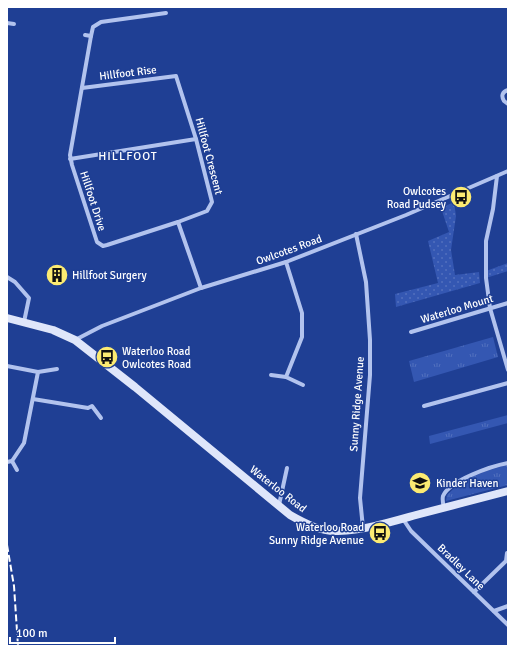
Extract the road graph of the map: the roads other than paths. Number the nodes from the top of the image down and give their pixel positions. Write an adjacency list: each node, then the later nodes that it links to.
1 (166, 13): 5 (street)
2 (7, 23): 3 (street)
3 (14, 24)
4 (85, 35): 5 (street)
5 (90, 36): 7 (street, Hillfoot Drive)
6 (176, 76): 7 (street, Hillfoot Rise); 10 (street, Hillfoot Crescent)
7 (82, 88): 11 (street, Hillfoot Drive)
8 (508, 90): 9 (street)
9 (508, 104)
10 (196, 139): 11 (street); 14 (street, Hillfoot Crescent)
11 (70, 160): 14 (street, Hillfoot Drive)
12 (508, 171): 13 (street, Owlcotes Road)
13 (497, 176): 15 (street, Owlcotes Road); 20 (street)
14 (178, 222): 18 (street)
15 (356, 234): 16 (street, Owlcotes Road); 45 (street, Sunny Ridge Avenue)
16 (286, 262): 18 (street, Owlcotes Road); 30 (street)
17 (7, 278): 22 (street)
18 (201, 288): 24 (street, Owlcotes Road)
19 (508, 303): 20 (street, Waterloo Mount)
20 (490, 308): 23 (street, Waterloo Mount); 27 (street)
21 (7, 318): 22 (main road, Waterloo Road)
22 (24, 322): 24 (main road, Waterloo Road)
23 (411, 332)
24 (75, 340): 42 (main road, Waterloo Road)
25 (7, 366): 28 (street)
26 (57, 369): 28 (street)
27 (508, 370)
28 (38, 372): 33 (street)
29 (271, 375): 30 (street)
30 (286, 377): 32 (street)
31 (508, 383): 34 (street)
32 (303, 385)
33 (33, 399): 35 (street); 36 (street)
34 (424, 406)
35 (101, 418)
36 (12, 461): 37 (street); 40 (street)
37 (7, 462)
38 (508, 462): 43 (street)
39 (287, 468): 42 (street)
40 (16, 470)
41 (508, 491): 43 (main road, Waterloo Road)
42 (278, 506): 45 (main road, Waterloo Road)
43 (444, 509): 44 (main road, Waterloo Road)
44 (403, 520): 45 (main road, Waterloo Road); 47 (street, Bradley Lane)
45 (363, 528)
46 (507, 553): 47 (street)
47 (474, 592): 49 (street, Bradley Lane)
48 (508, 606): 49 (street)
49 (494, 611): 50 (street, Bradley Lane)
50 (508, 625)

